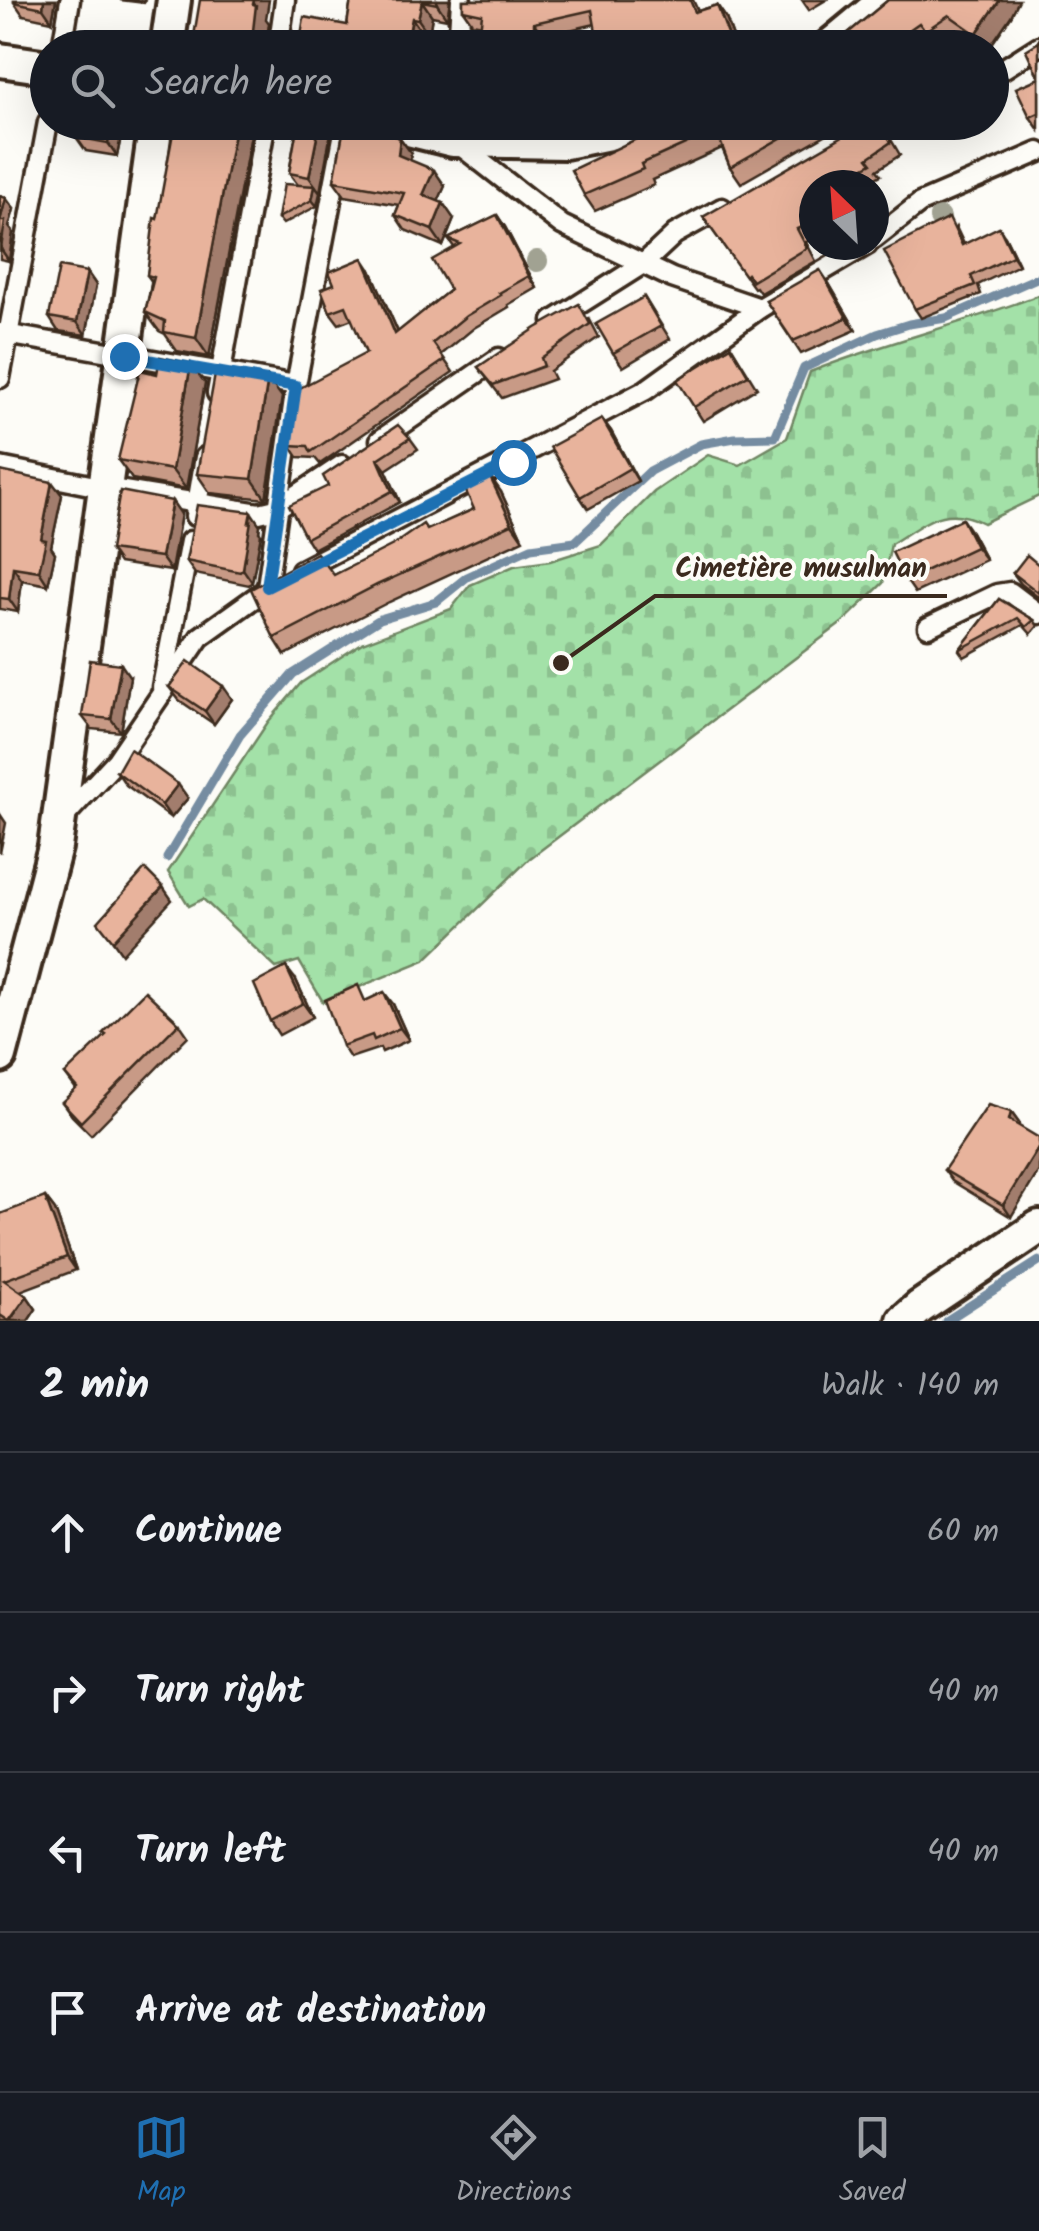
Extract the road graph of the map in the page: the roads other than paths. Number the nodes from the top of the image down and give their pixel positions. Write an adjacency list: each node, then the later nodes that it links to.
1 (70, 0): 6 (lane)
2 (174, 0): 7 (street)
3 (285, 0): 8 (lane)
4 (461, 0): 9 (lane)
5 (886, 0): 10 (street)
6 (65, 30)
7 (170, 30)
8 (281, 30)
9 (459, 30)
10 (850, 30)
11 (1039, 46): 14 (lane)
12 (0, 60): 13 (street)
13 (30, 64)
14 (1009, 65)
15 (44, 140): 28 (lane)
16 (154, 140): 29 (street)
17 (263, 140): 30 (lane)
18 (343, 140): 32 (lane)
19 (463, 140): 26 (lane)
20 (545, 140): 21 (street)
21 (575, 140)
22 (1039, 152): 24 (lane)
23 (742, 197): 26 (lane)
24 (889, 228)
25 (842, 260): 27 (lane)
26 (644, 264): 27 (lane); 36 (lane)
27 (760, 308): 37 (lane)
28 (4, 334): 29 (lane); 31 (lane)
29 (124, 356): 30 (lane); 34 (street)
30 (220, 374): 32 (lane); 35 (lane)
31 (0, 378)
32 (296, 386): 36 (lane)
33 (0, 467): 34 (lane)
34 (105, 488): 35 (lane); 41 (street)
35 (197, 504): 36 (lane); 40 (lane)
36 (276, 509): 37 (lane)
37 (267, 587): 40 (lane)
38 (1039, 614): 39 (lane)
39 (928, 626)
40 (161, 693): 41 (lane)
41 (59, 822): 42 (street)
42 (1, 1051)
43 (1036, 1235): 44 (street)
44 (904, 1321)

